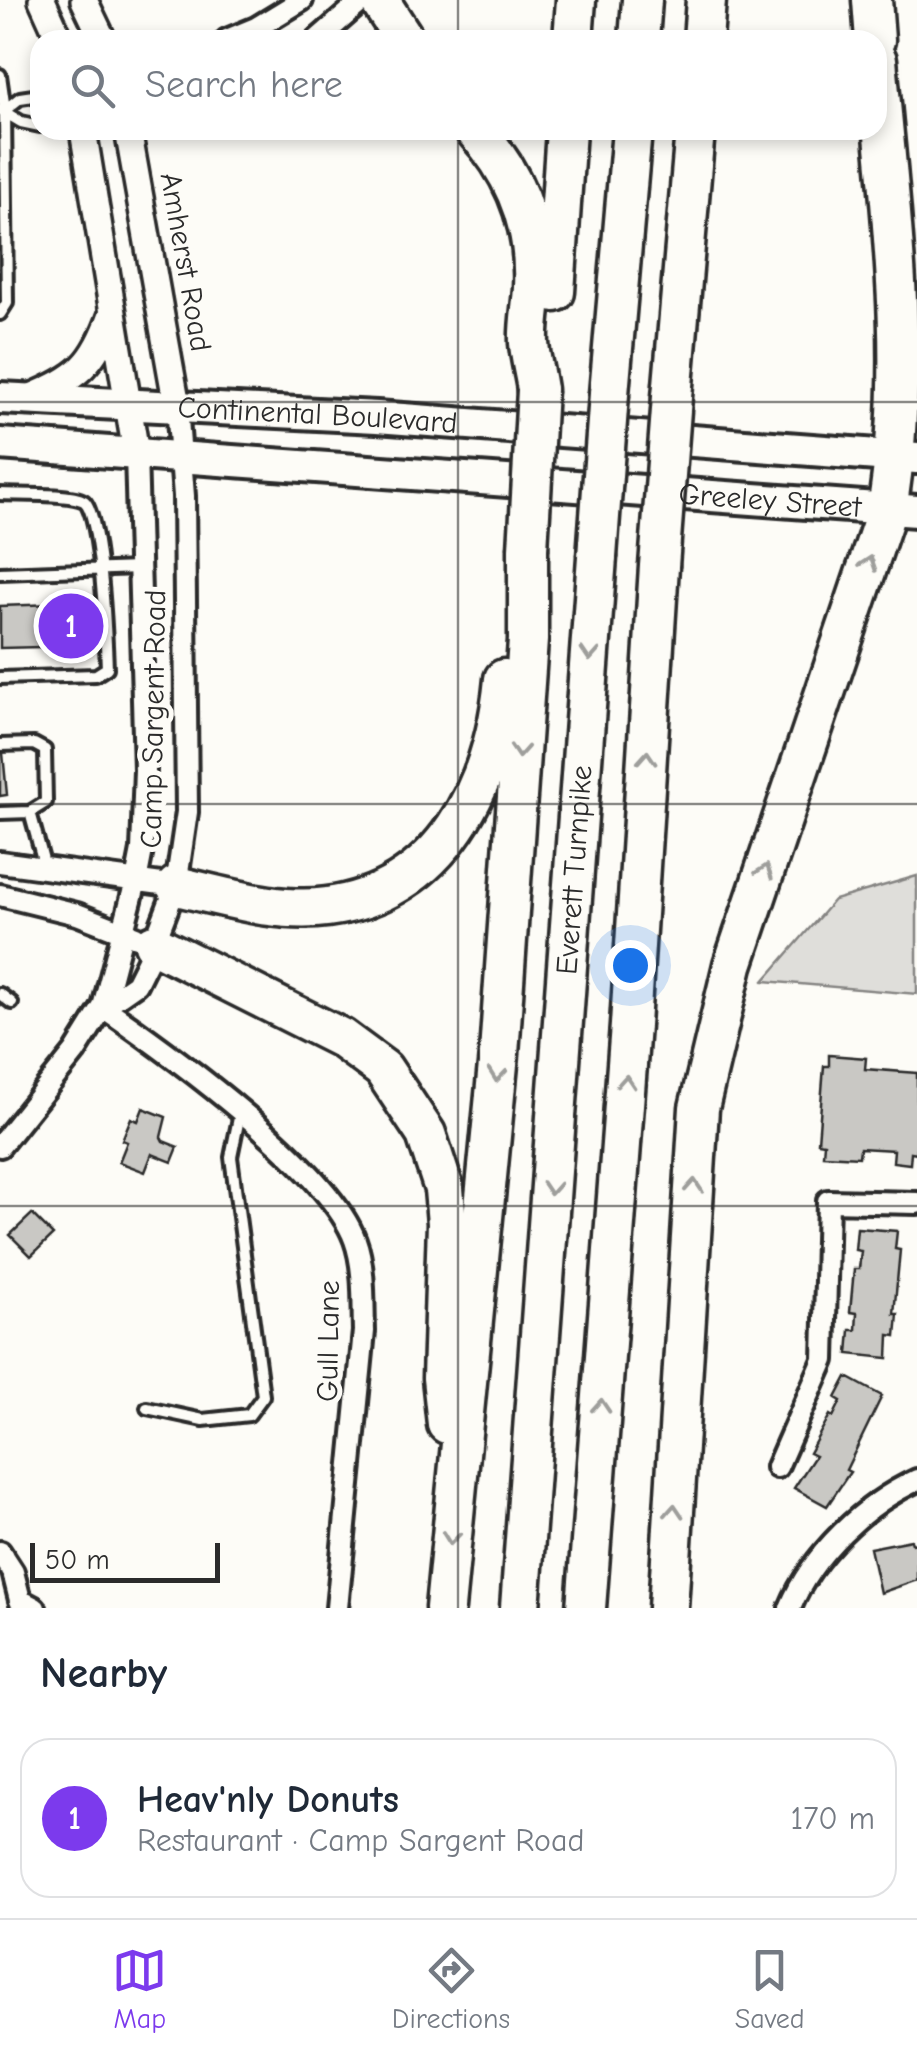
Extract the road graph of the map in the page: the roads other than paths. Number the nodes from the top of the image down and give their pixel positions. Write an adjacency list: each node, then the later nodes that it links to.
1 (42, 0): 10 (street)
2 (84, 0): 11 (street)
3 (302, 0): 12 (street)
4 (362, 0): 13 (street)
5 (379, 0): 14 (highway)
6 (576, 0): 15 (highway)
7 (642, 0): 16 (highway)
8 (706, 0): 17 (highway)
9 (872, 0): 18 (highway)
10 (56, 30)
11 (98, 30)
12 (251, 30)
13 (329, 30)
14 (398, 30)
15 (574, 30)
16 (640, 30)
17 (704, 30)
18 (874, 30)
19 (0, 75): 21 (lane)
20 (30, 96): 21 (lane)
21 (2, 110): 22 (lane); 30 (lane)
22 (30, 124)
23 (85, 140): 31 (street)
24 (130, 140): 38 (street, Amherst Road)
25 (484, 140): 35 (highway)
26 (565, 140): 35 (highway)
27 (631, 140): 75 (highway, Everett Turnpike, one-way to 75, bridge)
28 (695, 140): 76 (highway, one-way to 28, bridge)
29 (884, 140): 33 (highway)
30 (3, 182): 32 (lane)
31 (114, 309): 36 (street); 37 (street)
32 (0, 314)
33 (898, 315): 34 (highway); 43 (highway)
34 (917, 354)
35 (537, 390): 47 (highway, bridge)
36 (14, 398): 37 (main road, Continental Boulevard)
37 (130, 406): 38 (main road, Continental Boulevard); 41 (street)
38 (177, 406): 39 (main road, Continental Boulevard); 42 (street, Camp Sargent Road)
39 (634, 436): 43 (main road, Greeley Street)
40 (0, 444): 41 (main road, Continental Boulevard)
41 (136, 453): 42 (main road, Continental Boulevard); 48 (street, Camp Sargent Road)
42 (182, 456): 44 (main road, Continental Boulevard); 58 (street, Camp Sargent Road)
43 (906, 458): 46 (highway)
44 (623, 488): 46 (main road, Greeley Street)
45 (0, 494): 49 (lane)
46 (902, 510): 77 (highway, one-way to 46)
47 (528, 549): 58 (highway); 70 (highway, one-way to 70)
48 (141, 568): 49 (lane); 57 (street, Camp Sargent Road)
49 (101, 571): 50 (lane); 51 (lane)
50 (0, 573)
51 (0, 678)
52 (0, 745): 53 (lane)
53 (30, 812): 54 (lane); 56 (lane)
54 (0, 813)
55 (0, 862): 56 (street)
56 (45, 868): 57 (street)
57 (136, 880): 58 (street); 60 (street, Camp Sargent Road)
58 (176, 886): 60 (street, Camp Sargent Road)
59 (0, 896): 60 (street)
60 (139, 938): 63 (street, Camp Sargent Road); 63 (street, Camp Sargent Road); 70 (highway)
61 (0, 994): 62 (lane)
62 (12, 1002)
63 (103, 1006): 64 (street, Gull Lane); 65 (street, Camp Sargent Road)
64 (240, 1114): 67 (lane); 73 (street, Gull Lane)
65 (0, 1146)
66 (917, 1204): 68 (street)
67 (147, 1408)
68 (776, 1467)
69 (917, 1480): 78 (street)
70 (455, 1494): 74 (highway, one-way to 74)
71 (0, 1552): 72 (street)
72 (22, 1605)
73 (337, 1608)
74 (445, 1608)
75 (520, 1608)
76 (586, 1608)
77 (668, 1608)
78 (790, 1608)

